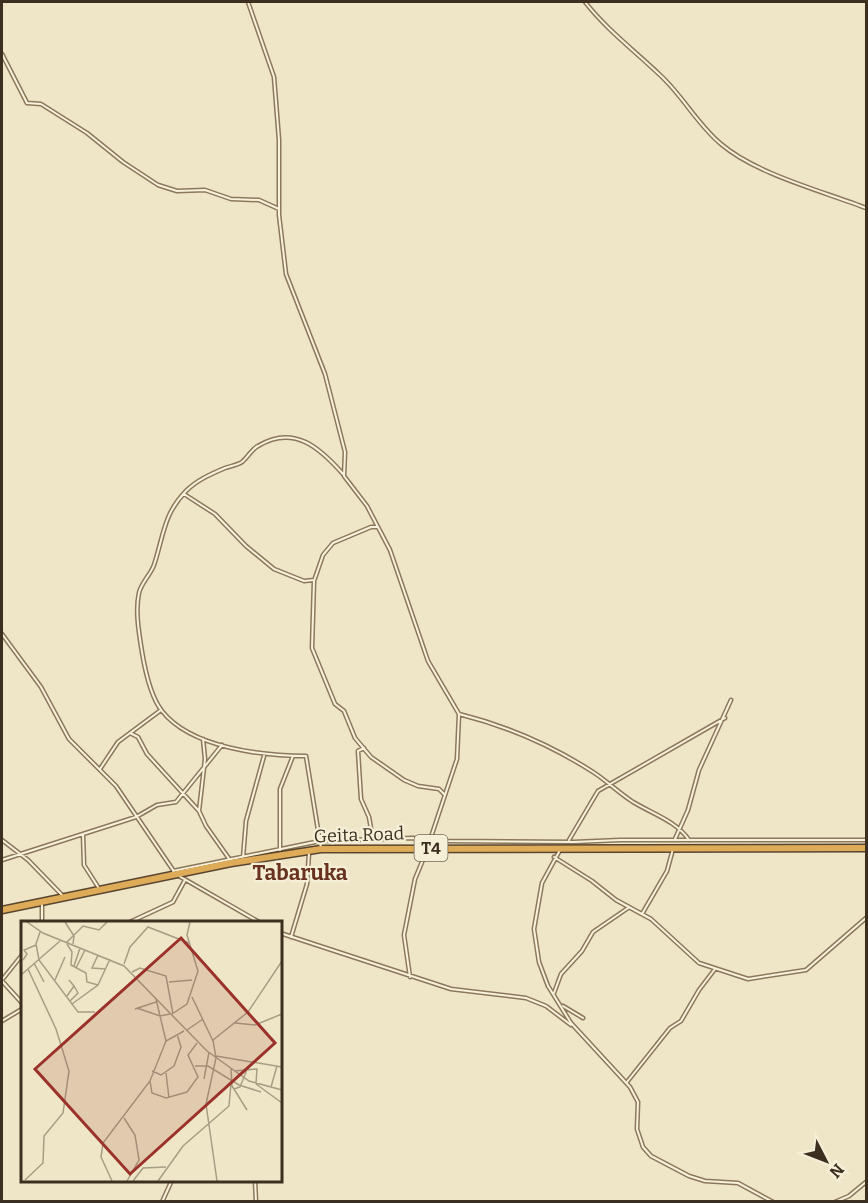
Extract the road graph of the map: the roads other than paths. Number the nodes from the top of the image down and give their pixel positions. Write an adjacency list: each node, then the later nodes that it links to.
1 (248, 2): 4 (street)
2 (585, 2): 5 (street)
3 (2, 54): 4 (street)
4 (279, 208): 6 (street)
5 (867, 208)
6 (344, 476): 7 (street); 8 (street)
7 (184, 494): 9 (street); 12 (street)
8 (378, 527): 9 (street); 13 (street)
9 (314, 580): 18 (street)
10 (2, 634): 22 (street)
11 (731, 700): 14 (street)
12 (161, 710): 15 (street); 16 (street)
13 (459, 714): 23 (street); 25 (street)
14 (725, 718): 23 (street); 28 (street)
15 (130, 733): 22 (street); 24 (street)
16 (203, 738): 17 (street); 21 (street)
17 (222, 746): 19 (street); 21 (street)
18 (364, 748): 25 (street); 31 (street)
19 (264, 756): 20 (street); 47 (street)
20 (293, 756): 36 (street); 43 (street)
21 (203, 767): 24 (street); 26 (street)
22 (100, 769): 27 (street)
23 (610, 784): 28 (street); 37 (street)
24 (184, 794): 26 (street); 27 (street)
25 (445, 795): 32 (street)
26 (199, 811): 49 (street)
27 (136, 817): 29 (street); 50 (street)
28 (680, 829): 33 (street); 34 (street)
29 (83, 834): 45 (street); 52 (street)
30 (2, 840): 45 (street)
31 (373, 840): 32 (street); 36 (street)
32 (430, 840): 37 (street)
33 (675, 840): 34 (street); 37 (street)
34 (689, 840): 35 (street)
35 (867, 840)
36 (320, 841): 42 (street); 43 (street)
37 (568, 842)
38 (427, 848): 39 (highway, Geita Road / T4); 42 (highway, Geita Road / T4); 66 (street)
39 (562, 848): 40 (highway, Geita Road / T4); 46 (street)
40 (673, 848): 41 (highway, Geita Road / T4); 57 (street)
41 (867, 848)
42 (321, 849): 44 (highway, Geita Road / T4)
43 (280, 851): 44 (highway, Geita Road / T4); 47 (highway, Geita Road / T4)
44 (309, 851): 63 (street)
45 (20, 853): 48 (street); 53 (street)
46 (554, 856): 55 (street); 68 (street)
47 (243, 859): 49 (highway, Geita Road / T4)
48 (2, 860)
49 (230, 861): 50 (highway, Geita Road / T4)
50 (176, 873): 51 (street); 52 (highway, Geita Road / T4)
51 (185, 880): 60 (street); 61 (street)
52 (100, 890): 53 (highway, Geita Road / T4)
53 (65, 898): 54 (highway, Geita Road / T4)
54 (42, 902): 56 (highway, Geita Road / T4); 59 (street)
55 (628, 908): 57 (street); 68 (street)
56 (2, 910)
57 (642, 914): 65 (street)
58 (867, 918): 65 (street)
59 (42, 921)
60 (132, 921)
61 (257, 921)
62 (282, 934): 63 (street)
63 (291, 937): 66 (street)
64 (21, 956): 67 (street)
65 (715, 969): 75 (street)
66 (410, 977): 74 (street)
67 (2, 980): 69 (street)
68 (554, 993): 70 (street)
69 (21, 1002)
70 (561, 1004): 72 (street); 74 (street)
71 (21, 1010): 73 (street)
72 (583, 1018)
73 (2, 1021)
74 (574, 1027): 75 (street)
75 (627, 1082): 81 (street)
76 (171, 1182): 79 (street)
77 (255, 1182): 80 (street)
78 (867, 1182): 82 (street)
79 (162, 1202)
80 (256, 1202)
81 (773, 1202)
82 (835, 1202)

